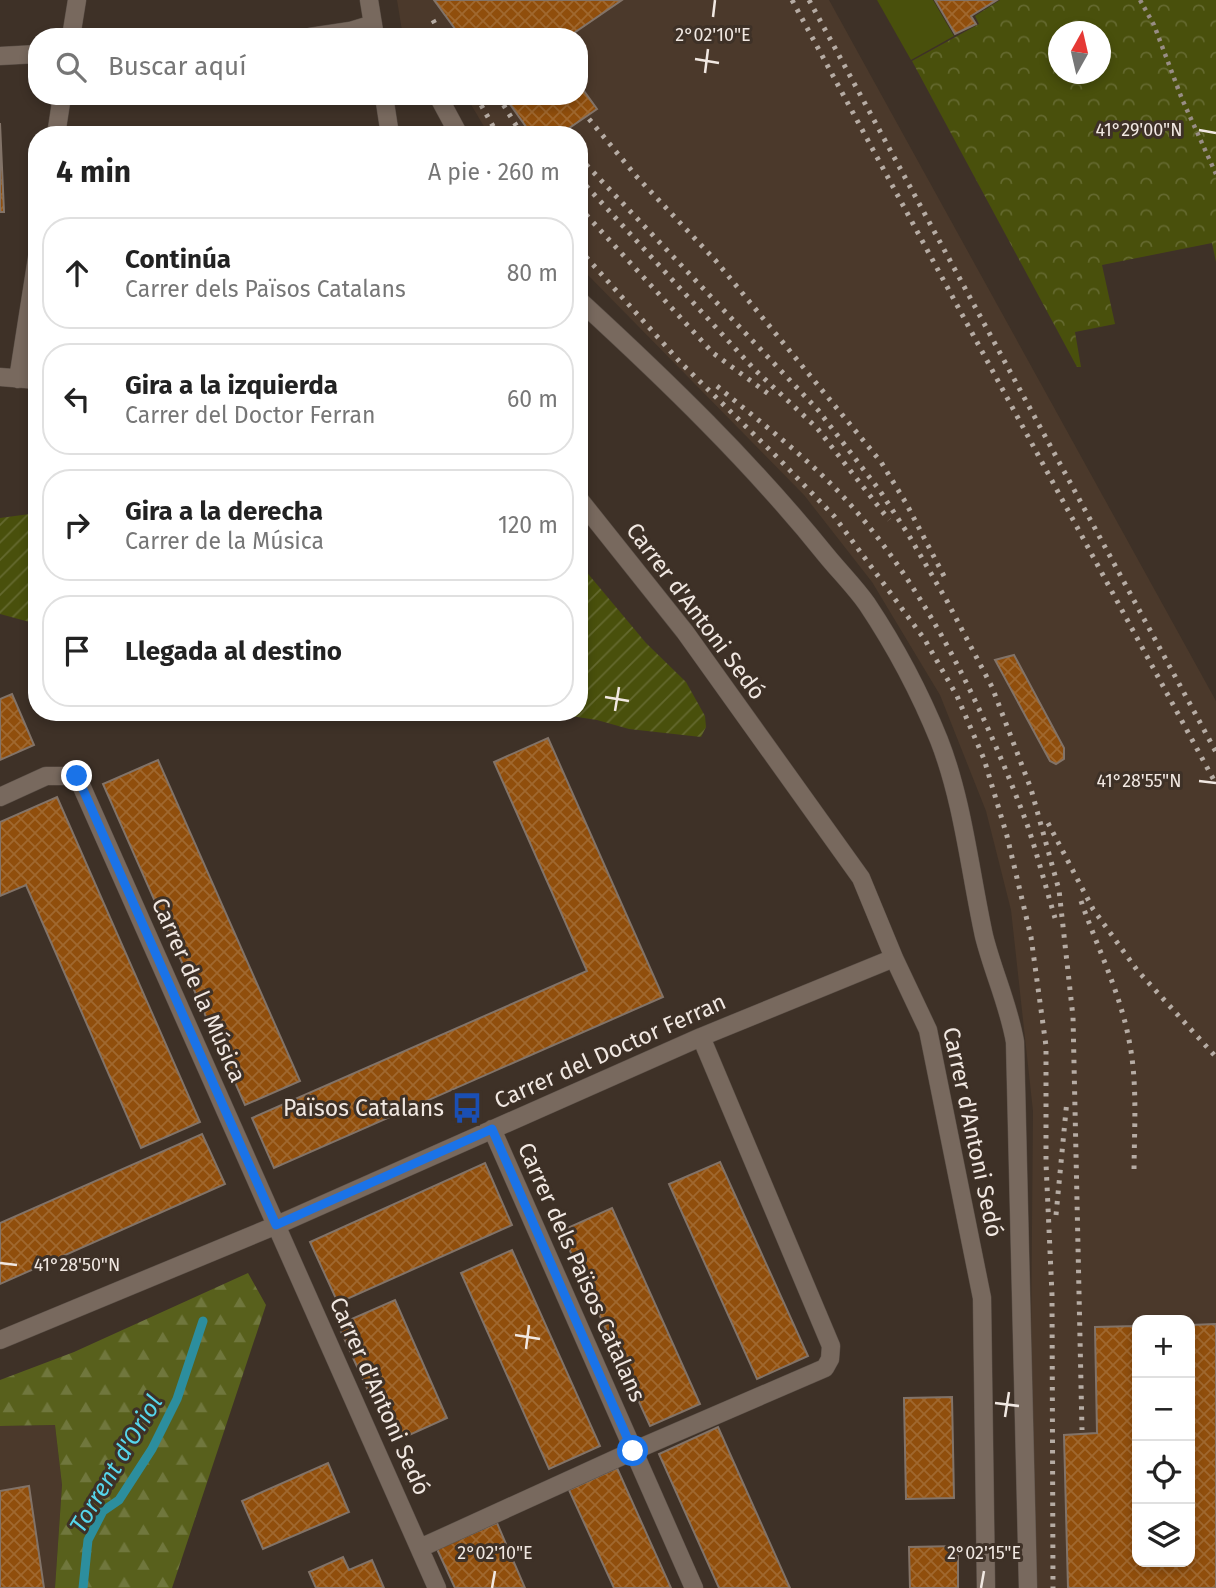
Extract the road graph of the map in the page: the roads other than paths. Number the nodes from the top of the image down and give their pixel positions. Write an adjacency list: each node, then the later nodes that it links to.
1 (77, 0): 3 (street)
2 (369, 0): 4 (street)
3 (72, 28)
4 (374, 28)
5 (28, 54): 6 (street)
6 (0, 55)
7 (61, 105): 10 (street)
8 (385, 105): 11 (street)
9 (443, 105): 12 (street)
10 (57, 126)
11 (389, 126)
12 (454, 126)
13 (28, 297): 15 (street)
14 (588, 309): 29 (street)
15 (9, 378): 16 (street)
16 (28, 379)
17 (588, 510): 19 (street, Carrer d'Antoni Sedó)
18 (0, 797): 22 (street, Carrer de la Música)
19 (894, 958): 20 (street, Carrer del Doctor Ferran); 28 (street, Carrer d'Antoni Sedó)
20 (701, 1037): 21 (street, Carrer del Doctor Ferran); 24 (street)
21 (492, 1129): 22 (street, Carrer del Doctor Ferran); 24 (street, Carrer dels Països Catalans)
22 (276, 1225): 23 (street, Carrer del Doctor Ferran); 25 (street, Carrer d'Antoni Sedó)
23 (0, 1340)
24 (633, 1451): 25 (street); 27 (street, Carrer dels Països Catalans)
25 (420, 1548): 26 (street, Carrer d'Antoni Sedó)
26 (437, 1588)
27 (694, 1588)
28 (986, 1588)
29 (1028, 1588)

